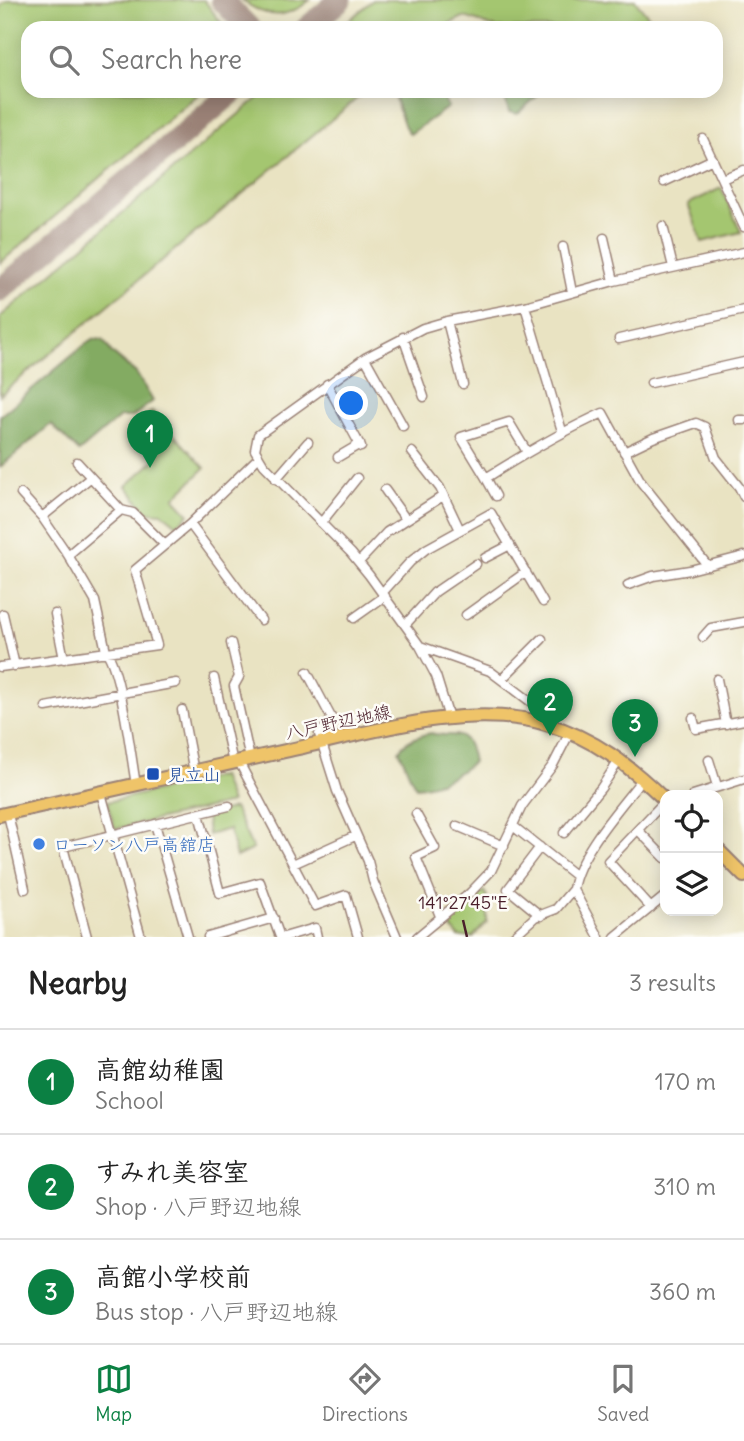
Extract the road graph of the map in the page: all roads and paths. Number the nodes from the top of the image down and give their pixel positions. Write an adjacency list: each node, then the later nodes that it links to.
1 (703, 139): 2 (street)
2 (713, 159): 4 (street); 5 (street)
3 (744, 170): 4 (street)
4 (722, 179): 7 (street)
5 (664, 182)
6 (663, 226): 11 (street)
7 (744, 227)
8 (604, 238): 12 (street)
9 (563, 247): 13 (street)
10 (744, 252): 11 (street)
11 (673, 267): 12 (street)
12 (614, 281): 13 (street)
13 (572, 292): 14 (street)
14 (525, 306): 16 (street); 26 (street)
15 (744, 310): 18 (street)
16 (447, 321): 17 (street); 23 (street)
17 (403, 337): 19 (street); 24 (street)
18 (619, 339)
19 (365, 358): 22 (street); 25 (street)
20 (744, 362): 21 (street)
21 (651, 383)
22 (327, 384): 31 (street); 32 (street)
23 (463, 384)
24 (424, 397)
25 (403, 426)
26 (562, 432): 29 (street); 30 (street)
27 (308, 442): 37 (street)
28 (412, 452): 41 (street)
29 (527, 452): 36 (street); 36 (street)
30 (624, 452): 42 (street); 56 (street)
31 (259, 457): 37 (street); 47 (street)
32 (338, 457)
33 (77, 462): 34 (street)
34 (90, 478): 43 (street); 44 (street)
35 (357, 478): 46 (street)
36 (486, 478): 40 (street)
37 (276, 480): 46 (street)
38 (385, 490): 45 (street)
39 (21, 494): 44 (street)
40 (496, 495)
41 (443, 496): 45 (street); 48 (street)
42 (744, 497)
43 (121, 510): 49 (street); 51 (street)
44 (42, 517): 51 (street)
45 (405, 518): 54 (street)
46 (321, 523): 54 (street)
47 (190, 524): 49 (street); 65 (street)
48 (460, 530): 50 (street); 59 (street)
49 (165, 545): 72 (street)
50 (510, 545): 53 (street); 57 (street)
51 (68, 555): 72 (street)
52 (744, 556): 56 (street)
53 (485, 558)
54 (359, 562): 59 (street)
55 (476, 564): 67 (street)
56 (708, 566): 58 (street)
57 (526, 572): 60 (street); 63 (street)
58 (628, 585)
59 (384, 595): 64 (street); 67 (street)
60 (543, 602)
61 (4, 614): 74 (street)
62 (55, 614): 73 (street)
63 (466, 615)
64 (354, 618)
65 (261, 620)
66 (744, 622): 68 (street)
67 (405, 625): 71 (street)
68 (703, 637)
69 (542, 639): 78 (street)
70 (231, 643): 93 (street)
71 (421, 646): 78 (street); 84 (street)
72 (107, 654): 73 (street); 81 (street)
73 (64, 659): 74 (street)
74 (15, 666): 75 (street)
75 (0, 667)
76 (307, 672): 90 (street)
77 (214, 678): 93 (street)
78 (502, 679): 87 (street)
79 (717, 680): 88 (street)
80 (176, 683): 81 (street)
81 (119, 692): 82 (street); 97 (street)
82 (46, 707)
83 (182, 710): 94 (street)
84 (449, 718): 87 (main road, 八戸野辺地線); 90 (main road, 八戸野辺地線)
85 (693, 718): 88 (street)
86 (744, 720): 88 (street)
87 (545, 723): 89 (main road, 八戸野辺地線)
88 (726, 723)
89 (570, 732): 91 (main road, 八戸野辺地線); 108 (street)
90 (321, 743): 93 (main road, 八戸野辺地線); 113 (street)
91 (620, 759): 95 (main road, 八戸野辺地線); 111 (street)
92 (709, 760): 98 (street)
93 (241, 761): 94 (main road, 八戸野辺地線); 118 (street)
94 (194, 772): 97 (main road, 八戸野辺地線)
95 (643, 778): 101 (main road, 八戸野辺地線); 119 (street)
96 (744, 779): 98 (street)
97 (136, 785): 100 (main road, 八戸野辺地線)
98 (717, 786): 99 (street)
99 (706, 790)
100 (101, 793): 104 (main road, 八戸野辺地線); 112 (street)
101 (660, 796)
102 (229, 806): 105 (street)
103 (660, 806): 110 (street)
104 (4, 814): 121 (street)
105 (199, 814): 107 (street); 127 (street)
106 (415, 814): 125 (street)
107 (155, 824): 112 (street); 131 (street)
108 (513, 825): 114 (street); 115 (street)
109 (457, 826): 114 (street)
110 (638, 830): 116 (street); 124 (street)
111 (564, 833)
112 (112, 834): 129 (street); 130 (street)
113 (355, 836): 118 (street); 136 (street)
114 (504, 846): 125 (street)
115 (540, 847): 119 (street); 126 (street)
116 (660, 853)
117 (721, 853): 120 (main road)
118 (293, 864): 135 (street)
119 (576, 876): 122 (street)
120 (744, 876)
121 (25, 889)
122 (573, 889): 126 (street); 139 (street)
123 (660, 900): 124 (street)
124 (651, 908): 140 (street)
125 (440, 916): 137 (street)
126 (541, 916): 138 (street)
127 (274, 918): 128 (street); 133 (street)
128 (232, 934): 132 (street)
129 (87, 937)
130 (141, 937)
131 (188, 937)
132 (208, 937)
133 (282, 937): 134 (street)
134 (317, 937)
135 (358, 937)
136 (397, 937)
137 (417, 937)
138 (513, 937)
139 (600, 937)
140 (615, 937)

